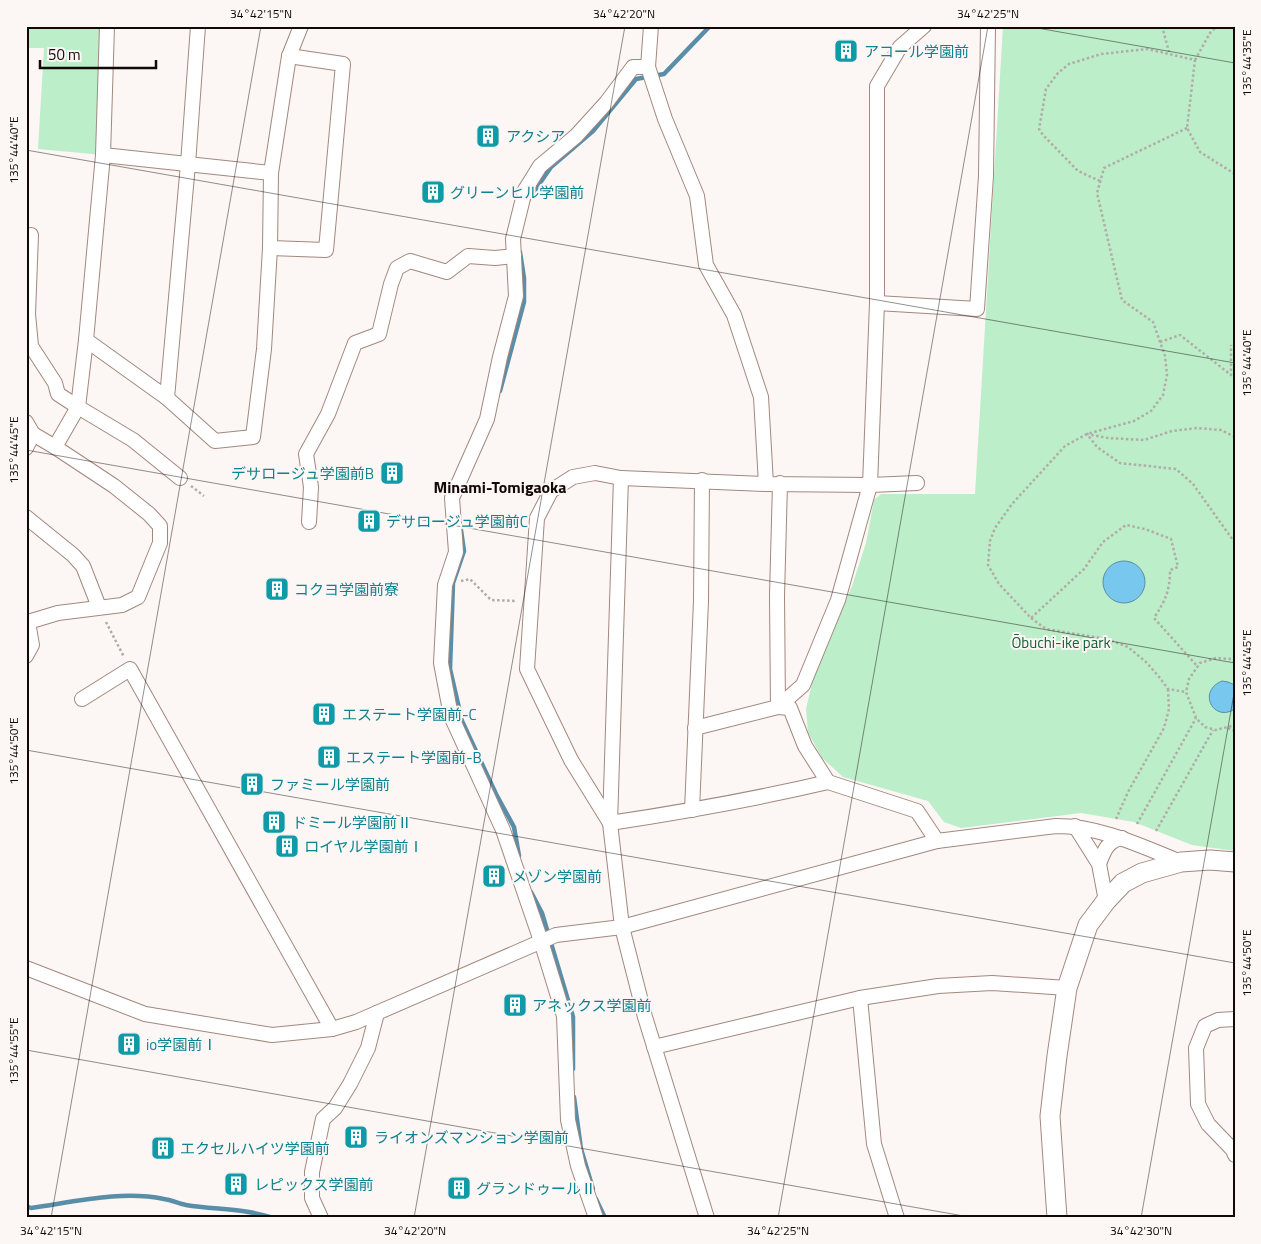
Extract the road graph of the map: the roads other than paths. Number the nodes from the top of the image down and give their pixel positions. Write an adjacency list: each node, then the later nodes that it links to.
1 (107, 26): 9 (street)
2 (198, 26): 10 (street)
3 (301, 26): 7 (street)
4 (651, 26): 8 (street)
5 (924, 26): 15 (street)
6 (988, 26): 15 (street)
7 (289, 56): 11 (street); 13 (street)
8 (648, 67): 14 (street); 27 (street)
9 (103, 155): 10 (street); 16 (street)
10 (188, 164): 11 (street); 17 (street)
11 (271, 173): 13 (street)
12 (31, 235): 18 (street)
13 (270, 248): 17 (street)
14 (514, 256): 30 (street); 48 (street)
15 (877, 303): 28 (street)
16 (86, 340): 17 (street); 18 (street)
17 (167, 398)
18 (78, 407): 20 (street); 22 (street)
19 (29, 428): 20 (street); 21 (street)
20 (55, 447): 31 (street)
21 (26, 448)
22 (180, 478)
23 (622, 478): 24 (street); 39 (street); 39 (street)
24 (702, 480): 27 (street); 36 (street)
25 (780, 483): 27 (street); 28 (street); 35 (street)
26 (917, 483): 28 (street)
27 (766, 484)
28 (870, 485): 35 (street)
29 (26, 517): 31 (street)
30 (309, 522)
31 (99, 607): 32 (street)
32 (27, 622): 33 (street)
33 (26, 656)
34 (82, 699): 54 (street)
35 (778, 707): 36 (street); 37 (street)
36 (695, 728): 38 (street)
37 (828, 782): 38 (street); 42 (street)
38 (692, 810): 39 (street)
39 (610, 823): 47 (street)
40 (1075, 826): 41 (street); 42 (street); 45 (street)
41 (1122, 838): 43 (street); 45 (street)
42 (937, 841): 47 (street)
43 (1181, 862): 44 (street); 46 (street)
44 (1235, 862)
45 (1099, 864): 46 (street)
46 (1106, 901): 50 (street)
47 (622, 927): 48 (street); 55 (street)
48 (546, 938): 52 (street); 58 (street)
49 (26, 968): 54 (street)
50 (1067, 988): 51 (street); 61 (street)
51 (860, 998): 55 (street); 60 (street)
52 (377, 1013): 54 (street); 57 (street)
53 (1235, 1020): 56 (street)
54 (332, 1029)
55 (654, 1047): 59 (street)
56 (1235, 1155)
57 (322, 1218)
58 (596, 1218)
59 (707, 1218)
60 (897, 1218)
61 (1057, 1218)

